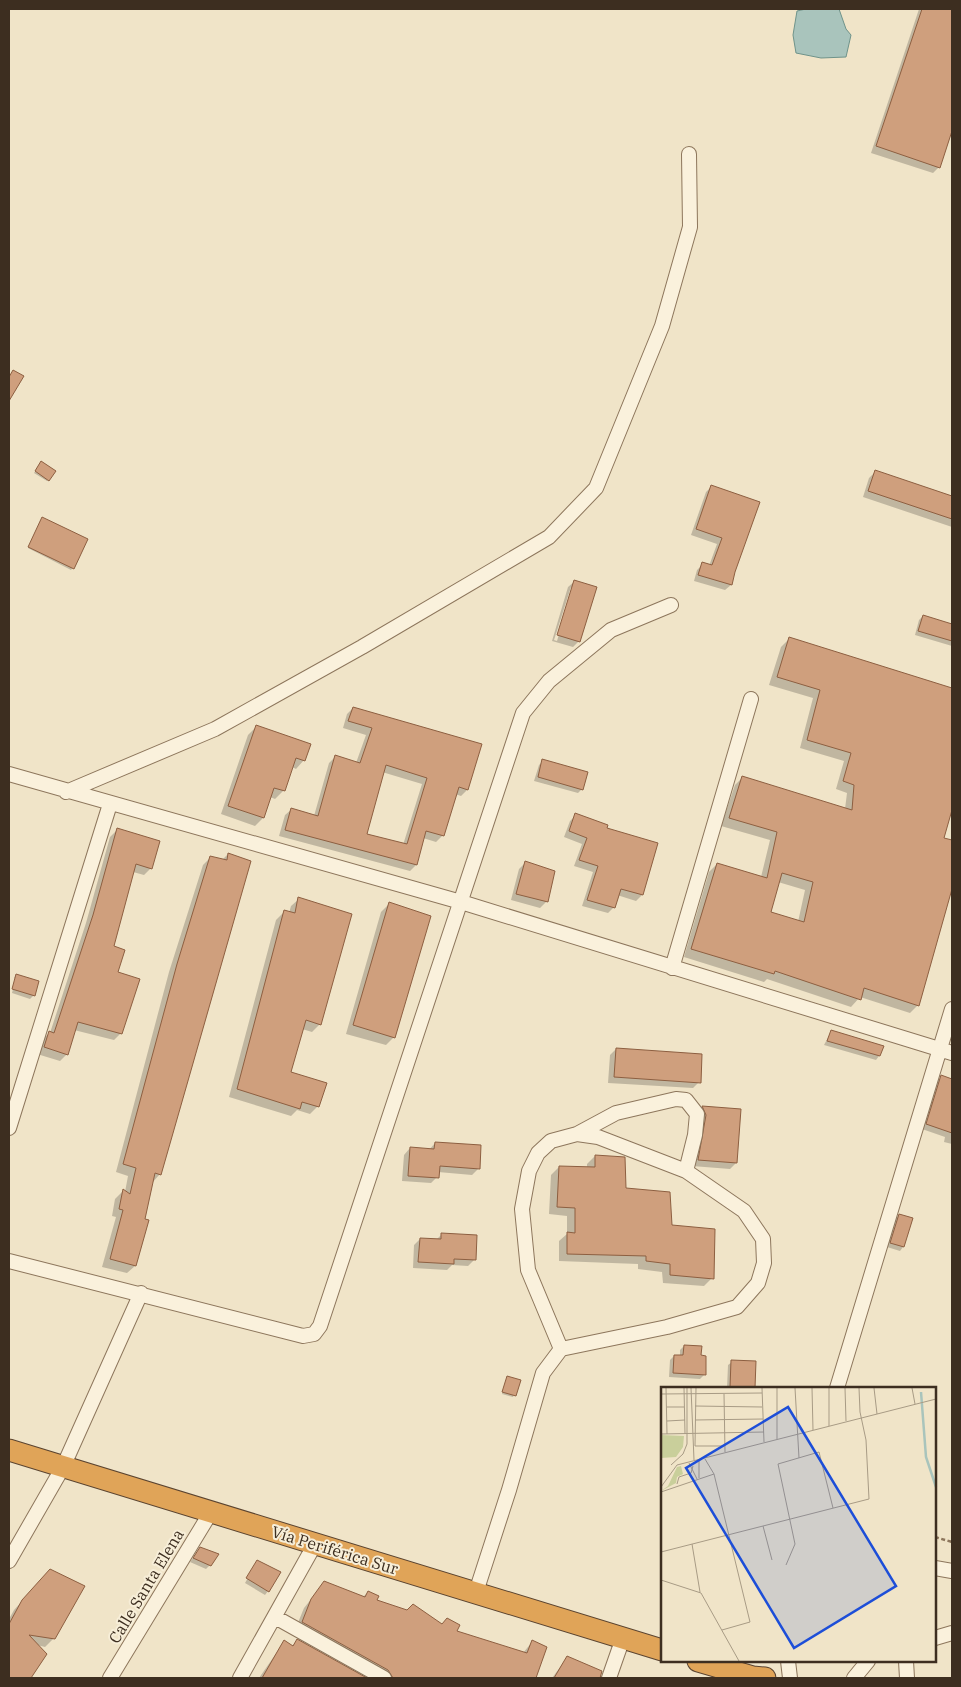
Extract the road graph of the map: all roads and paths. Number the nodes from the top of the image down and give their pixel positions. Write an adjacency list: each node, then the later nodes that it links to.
1 (689, 154): 5 (street)
2 (670, 605): 7 (street)
3 (751, 699): 8 (street)
4 (9, 774): 5 (street)
5 (66, 792): 6 (street)
6 (110, 804): 7 (street); 11 (street)
7 (461, 902): 8 (street); 15 (street)
8 (672, 968): 10 (street)
9 (952, 1009): 10 (street)
10 (946, 1051): 17 (street)
11 (9, 1128)
12 (577, 1134): 13 (street); 13 (street); 16 (street)
13 (686, 1171): 16 (street)
14 (9, 1261): 15 (street)
15 (141, 1293): 19 (street)
16 (561, 1349): 27 (street)
17 (837, 1387)
18 (9, 1450): 19 (highway, Vía Periférica Sur)
19 (63, 1467): 20 (highway, Vía Periférica Sur); 24 (street)
20 (211, 1512): 23 (highway, Vía Periférica Sur); 36 (street, Calle Santa Elena)
21 (936, 1537): 22 (path)
22 (952, 1542)
23 (316, 1544): 27 (highway, Vía Periférica Sur); 28 (street)
24 (9, 1561)
25 (936, 1568): 26 (street)
26 (952, 1571)
27 (476, 1592): 30 (highway, Vía Periférica Sur)
28 (275, 1618): 37 (street); 38 (street)
29 (952, 1633): 31 (street)
30 (623, 1638): 32 (highway, Vía Periférica Sur); 39 (street)
31 (936, 1638)
32 (661, 1650)
33 (701, 1662): 40 (highway)
34 (788, 1662): 41 (street)
35 (867, 1662): 42 (street)
36 (110, 1678)
37 (240, 1678)
38 (384, 1678)
39 (609, 1678)
40 (757, 1678)
41 (790, 1678)
42 (854, 1678)

